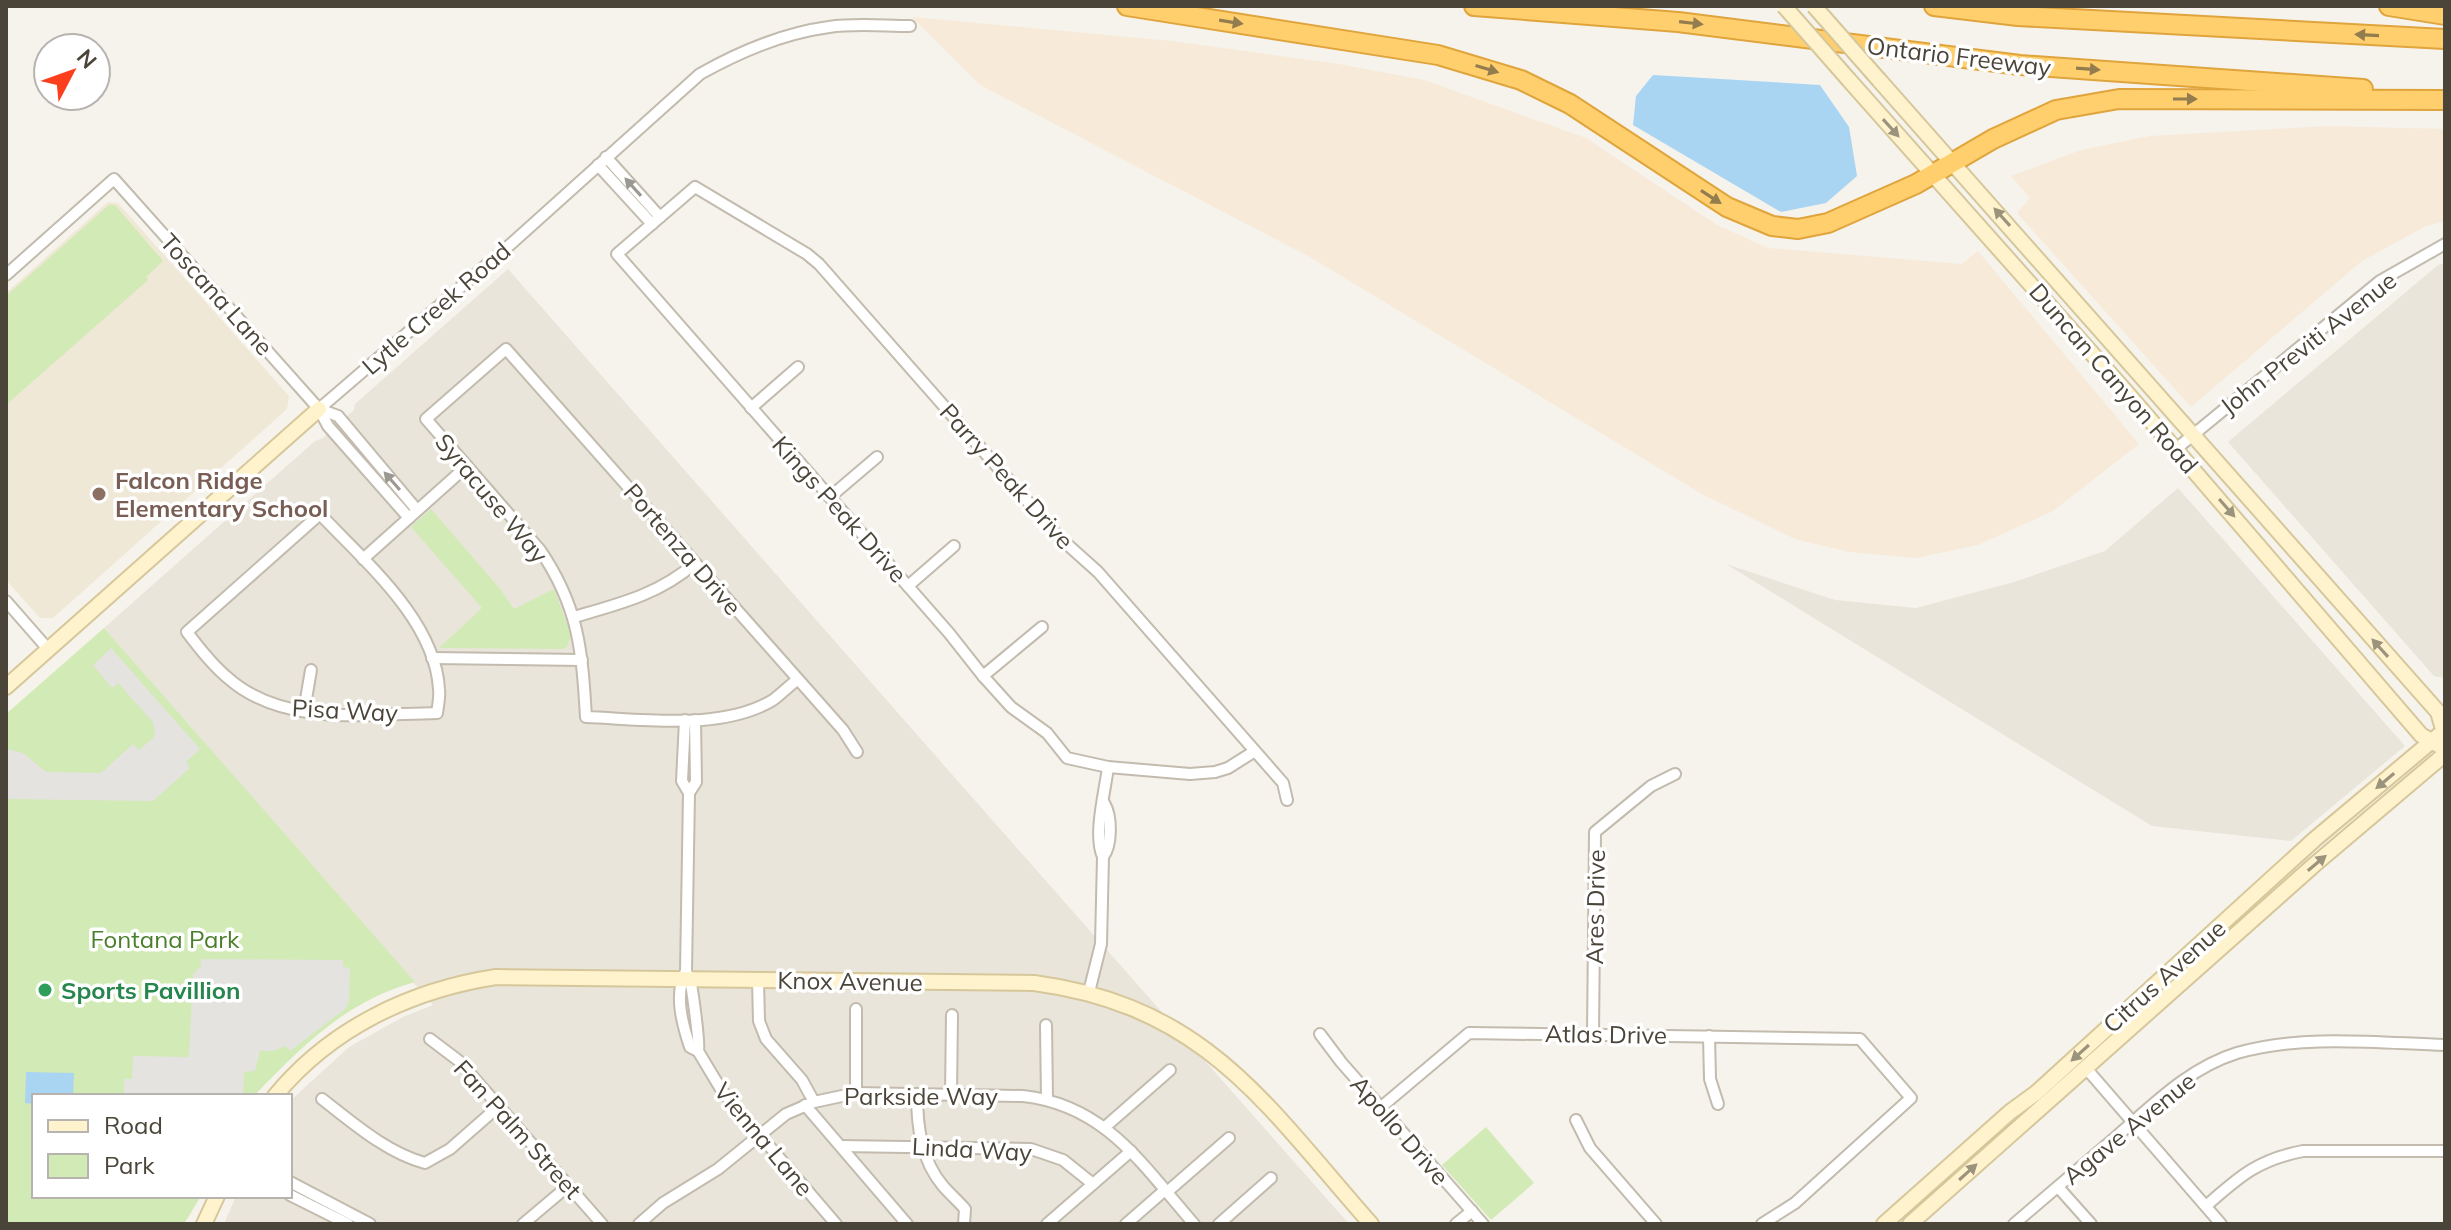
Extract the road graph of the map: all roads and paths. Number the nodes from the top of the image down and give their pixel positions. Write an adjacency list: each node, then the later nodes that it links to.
1 (1127, 6): 13 (highway, one-way to 13)
2 (1474, 6): 10 (highway, Ontario Freeway, one-way to 10)
3 (1784, 6): 13 (main road, Duncan Canyon Road, one-way to 13, bridge)
4 (1814, 6): 12 (main road, Duncan Canyon Road, bridge)
5 (1934, 6): 9 (highway, Ontario Freeway, one-way to 5)
6 (2389, 6): 7 (highway)
7 (2445, 15)
8 (910, 26): 11 (street, Lytle Creek Road)
9 (2445, 39)
10 (2445, 97): 12 (highway, one-way to 10)
11 (602, 161): 14 (street); 20 (street, Lytle Creek Road)
12 (1954, 163): 13 (highway); 21 (main road, Duncan Canyon Road, one-way to 12)
13 (1934, 176): 22 (main road, Duncan Canyon Road)
14 (656, 220): 19 (street, Kings Peak Drive); 44 (street, Parry Peak Drive)
15 (2445, 244): 21 (street, John Previti Avenue)
16 (6, 275): 20 (street, Toscana Lane)
17 (506, 349): 24 (street, Syracuse Way); 29 (street, Portenza Drive)
18 (798, 367): 19 (street)
19 (751, 408): 25 (street, Kings Peak Drive)
20 (319, 409): 26 (street, Toscana Lane); 34 (main road, Lytle Creek Road)
21 (2192, 436): 22 (street, John Previti Avenue); 43 (main road, Duncan Canyon Road, one-way to 21)
22 (2176, 449): 43 (main road, Duncan Canyon Road, one-way to 43)
23 (877, 457): 25 (street)
24 (467, 466): 26 (street); 32 (street, Syracuse Way)
25 (830, 497): 30 (street, Kings Peak Drive)
26 (413, 514): 28 (street)
27 (954, 546): 30 (street)
28 (363, 559): 35 (street); 41 (street, Pisa Way)
29 (695, 563): 32 (street); 39 (street, Portenza Drive)
30 (908, 586): 38 (street, Kings Peak Drive)
31 (6, 601): 34 (street)
32 (574, 617): 36 (street, Syracuse Way)
33 (1042, 627): 38 (street)
34 (48, 649): 40 (main road, Lytle Creek Road)
35 (432, 658): 36 (street); 41 (street, Pisa Way)
36 (582, 660): 42 (street, Syracuse Way)
37 (311, 670): 41 (street)
38 (983, 676): 46 (street, Kings Peak Drive)
39 (797, 680): 42 (street); 45 (street, Portenza Drive)
40 (6, 687)
41 (304, 711)
42 (690, 720): 49 (street, Vienna Lane)
43 (2443, 740): 60 (main road, Citrus Avenue, one-way to 43); 110 (main road, Citrus Avenue, one-way to 110)
44 (1255, 751): 46 (street); 48 (street, Parry Peak Drive)
45 (857, 752)
46 (1108, 767): 51 (street)
47 (1675, 774): 56 (street, Ares Drive)
48 (1287, 800)
49 (687, 976): 50 (main road, Knox Avenue); 63 (main road, Knox Avenue); 75 (street, Vienna Lane)
50 (758, 980): 51 (main road, Knox Avenue); 68 (street)
51 (1089, 992): 106 (main road, Knox Avenue)
52 (856, 1009): 62 (street)
53 (952, 1015): 65 (street)
54 (1046, 1025): 67 (street)
55 (1320, 1034): 71 (street, Apollo Drive)
56 (1593, 1034): 57 (street, Atlas Drive); 71 (street, Atlas Drive)
57 (1709, 1036): 69 (street); 109 (street, Atlas Drive)
58 (430, 1039): 70 (street, Fan Palm Street)
59 (2445, 1045): 73 (street, Agave Avenue)
60 (2085, 1067): 73 (street); 111 (main road, Citrus Avenue, one-way to 60)
61 (1170, 1070): 74 (street)
62 (856, 1093): 64 (street, Parkside Way); 68 (street, Parkside Way)
63 (277, 1094)
64 (917, 1094): 65 (street, Parkside Way); 78 (street)
65 (951, 1095): 67 (street, Parkside Way)
66 (322, 1099): 70 (street)
67 (1047, 1099): 74 (street, Parkside Way)
68 (809, 1103): 75 (street, Parkside Way); 77 (street)
69 (1718, 1104)
70 (499, 1106): 84 (street, Fan Palm Street)
71 (1380, 1108): 91 (street, Apollo Drive)
72 (1576, 1120): 108 (street)
73 (2132, 1123): 85 (street, Agave Avenue); 89 (street)
74 (1105, 1127): 79 (street, Parkside Way)
75 (758, 1134): 97 (street, Parkside Way); 98 (street, Vienna Lane)
76 (1229, 1138): 86 (street)
77 (841, 1146): 78 (street, Linda Way); 99 (street)
78 (922, 1146): 83 (street, Linda Way); 90 (street)
79 (1131, 1151): 83 (street); 86 (street, Parkside Way)
80 (2445, 1151): 89 (street)
81 (1271, 1178): 105 (street)
82 (292, 1183): 94 (street)
83 (1093, 1184): 102 (street)
84 (568, 1186): 95 (street); 96 (street, Fan Palm Street)
85 (2058, 1187): 112 (street, Agave Avenue); 113 (street)
86 (1166, 1191): 103 (street); 104 (street, Parkside Way)
87 (292, 1196): 93 (street)
88 (216, 1198): 92 (main road)
89 (2206, 1206): 114 (street)
90 (963, 1207): 100 (street); 101 (street)
91 (1477, 1220): 107 (street)
92 (204, 1224)
93 (348, 1224)
94 (370, 1224)
95 (523, 1224)
96 (602, 1224)
97 (639, 1224)
98 (836, 1224)
99 (907, 1224)
100 (964, 1224)
101 (978, 1224)
102 (1047, 1224)
103 (1126, 1224)
104 (1194, 1224)
105 (1219, 1224)
106 (1371, 1224)
107 (1456, 1224)
108 (1656, 1224)
109 (1762, 1224)
110 (1884, 1224)
111 (1910, 1224)
112 (2014, 1224)
113 (2091, 1224)
114 (2221, 1224)

